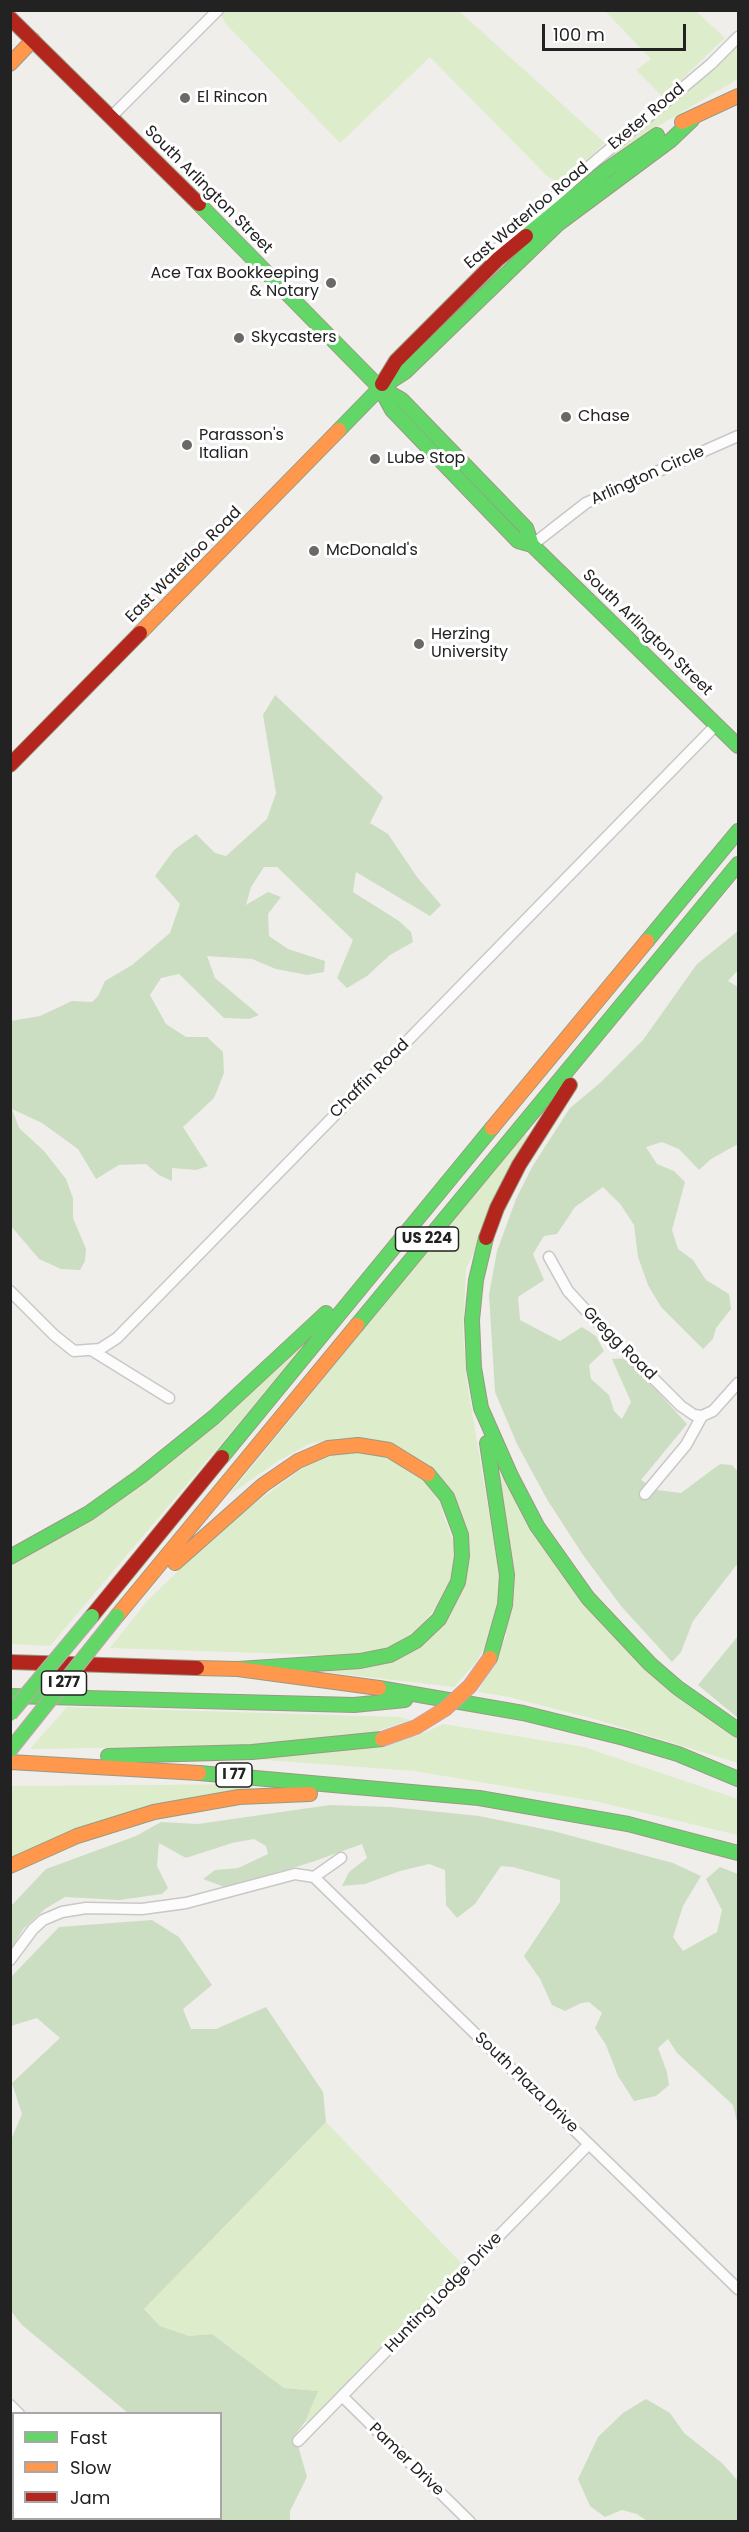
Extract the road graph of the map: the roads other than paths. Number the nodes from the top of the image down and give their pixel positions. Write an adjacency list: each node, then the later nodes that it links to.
1 (218, 10): 7 (street)
2 (10, 18): 4 (main road, South Arlington Street)
3 (738, 38): 9 (street, Exeter Road)
4 (33, 40): 5 (main road); 7 (main road, South Arlington Street)
5 (10, 64)
6 (738, 96): 8 (main road, East Waterloo Road)
7 (111, 117): 10 (main road, South Arlington Street)
8 (692, 120): 9 (main road, East Waterloo Road); 10 (main road, East Waterloo Road)
9 (481, 275): 10 (main road, East Waterloo Road)
10 (380, 388): 12 (main road, South Arlington Street); 15 (main road, East Waterloo Road)
11 (738, 436): 12 (street, Arlington Circle)
12 (532, 545): 13 (main road, South Arlington Street)
13 (717, 724): 14 (main road, South Arlington Street); 22 (street, Chaffin Road)
14 (738, 746)
15 (10, 765)
16 (738, 831): 19 (main road, US 224)
17 (738, 864): 18 (main road, US 224)
18 (687, 925): 25 (main road); 29 (main road, US 224)
19 (391, 1250): 28 (main road); 34 (main road, US 224, bridge)
20 (549, 1257): 26 (street, Gregg Road)
21 (10, 1291): 22 (street)
22 (93, 1351): 24 (street)
23 (738, 1383): 26 (street)
24 (169, 1398)
25 (481, 1408): 35 (main road); 38 (main road, bridge)
26 (702, 1416): 27 (street)
27 (645, 1494)
28 (10, 1557)
29 (117, 1616): 31 (main road); 36 (main road, I 277, bridge)
30 (10, 1662): 31 (main road)
31 (238, 1669): 33 (main road)
32 (10, 1696): 33 (main road)
33 (439, 1697): 39 (main road)
34 (10, 1714)
35 (738, 1730)
36 (10, 1750)
37 (10, 1762): 38 (main road, I 77)
38 (33, 1763): 40 (main road, I 77)
39 (738, 1779)
40 (384, 1788): 41 (main road, I 77); 43 (main road)
41 (738, 1853)
42 (341, 1858): 44 (street)
43 (10, 1866)
44 (314, 1877): 45 (street); 46 (street, South Plaza Drive)
45 (10, 1960)
46 (589, 2144): 47 (street, South Plaza Drive); 48 (street, Hunting Lodge Drive)
47 (738, 2289)
48 (343, 2397): 49 (street, Hunting Lodge Drive); 50 (street, Pamer Drive)
49 (298, 2441)
50 (470, 2522)

